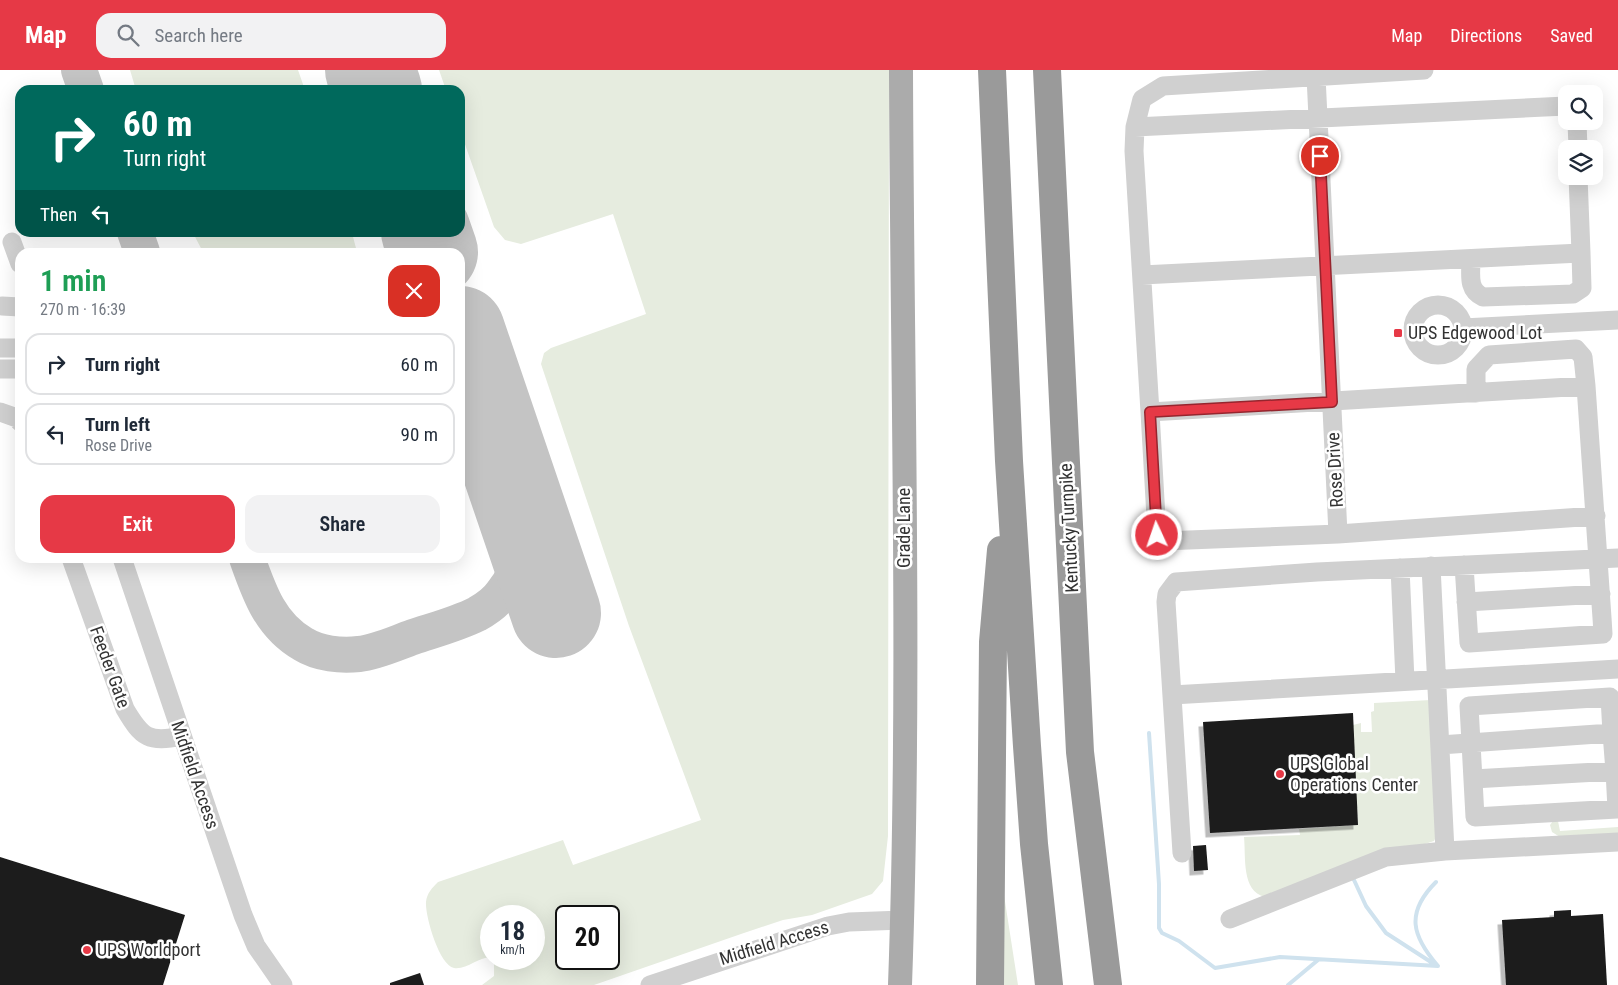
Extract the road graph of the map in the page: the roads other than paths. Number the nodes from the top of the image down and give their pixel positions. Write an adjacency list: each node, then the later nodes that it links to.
1 (901, 70): 57 (main road, Grade Lane)
2 (992, 70): 29 (highway)
3 (1047, 70): 63 (highway, Kentucky Turnpike)
4 (1414, 70): 5 (street)
5 (1316, 76): 6 (street); 8 (street, Rose Drive)
6 (1197, 77): 9 (street)
7 (1558, 106): 8 (street)
8 (1318, 120): 9 (street); 15 (street, Rose Drive)
9 (1135, 127): 16 (street)
10 (1578, 185): 13 (street)
11 (12, 242): 12 (street)
12 (15, 250)
13 (1581, 253): 14 (street); 14 (street)
14 (1471, 258): 15 (street)
15 (1325, 265): 16 (street); 25 (street, Rose Drive)
16 (1142, 275): 27 (street)
17 (1618, 320): 18 (street)
18 (1463, 328)
19 (0, 348): 20 (street)
20 (15, 348)
21 (0, 369): 22 (street)
22 (15, 369)
23 (1586, 386): 24 (street); 24 (street); 30 (street)
24 (1476, 392): 25 (street)
25 (1332, 402): 27 (street); 31 (street, Rose Drive)
26 (0, 412): 28 (street)
27 (1150, 412): 31 (street)
28 (15, 418)
29 (1009, 461): 61 (highway); 62 (highway)
30 (1596, 516): 31 (street); 32 (street)
31 (1338, 534)
32 (1598, 558): 33 (street); 36 (street); 39 (street)
33 (1618, 558)
34 (73, 563): 46 (street, Feeder Gate)
35 (124, 563): 46 (street, Midfield Access)
36 (1464, 565): 37 (street); 40 (street)
37 (1431, 566): 38 (street); 42 (street)
38 (1400, 568): 43 (street); 44 (street)
39 (1601, 594): 40 (street); 40 (street)
40 (1466, 602)
41 (1618, 669): 42 (street)
42 (1437, 680): 43 (street); 48 (street)
43 (1406, 682): 44 (street)
44 (1172, 695): 55 (street)
45 (1612, 733): 47 (street); 47 (street); 49 (street)
46 (182, 736): 58 (street, Midfield Access)
47 (1471, 743): 48 (street); 50 (street)
48 (1440, 745): 54 (street)
49 (1615, 771): 50 (street); 51 (street)
50 (1473, 779): 51 (street)
51 (1542, 813): 53 (street)
52 (1618, 842): 53 (street)
53 (1545, 846): 54 (street)
54 (1445, 851): 56 (street)
55 (1182, 853)
56 (1230, 919)
57 (903, 920): 59 (street, Midfield Access); 60 (main road, Grade Lane)
58 (283, 985)
59 (650, 985)
60 (900, 985)
61 (990, 985)
62 (1050, 985)
63 (1108, 985)

